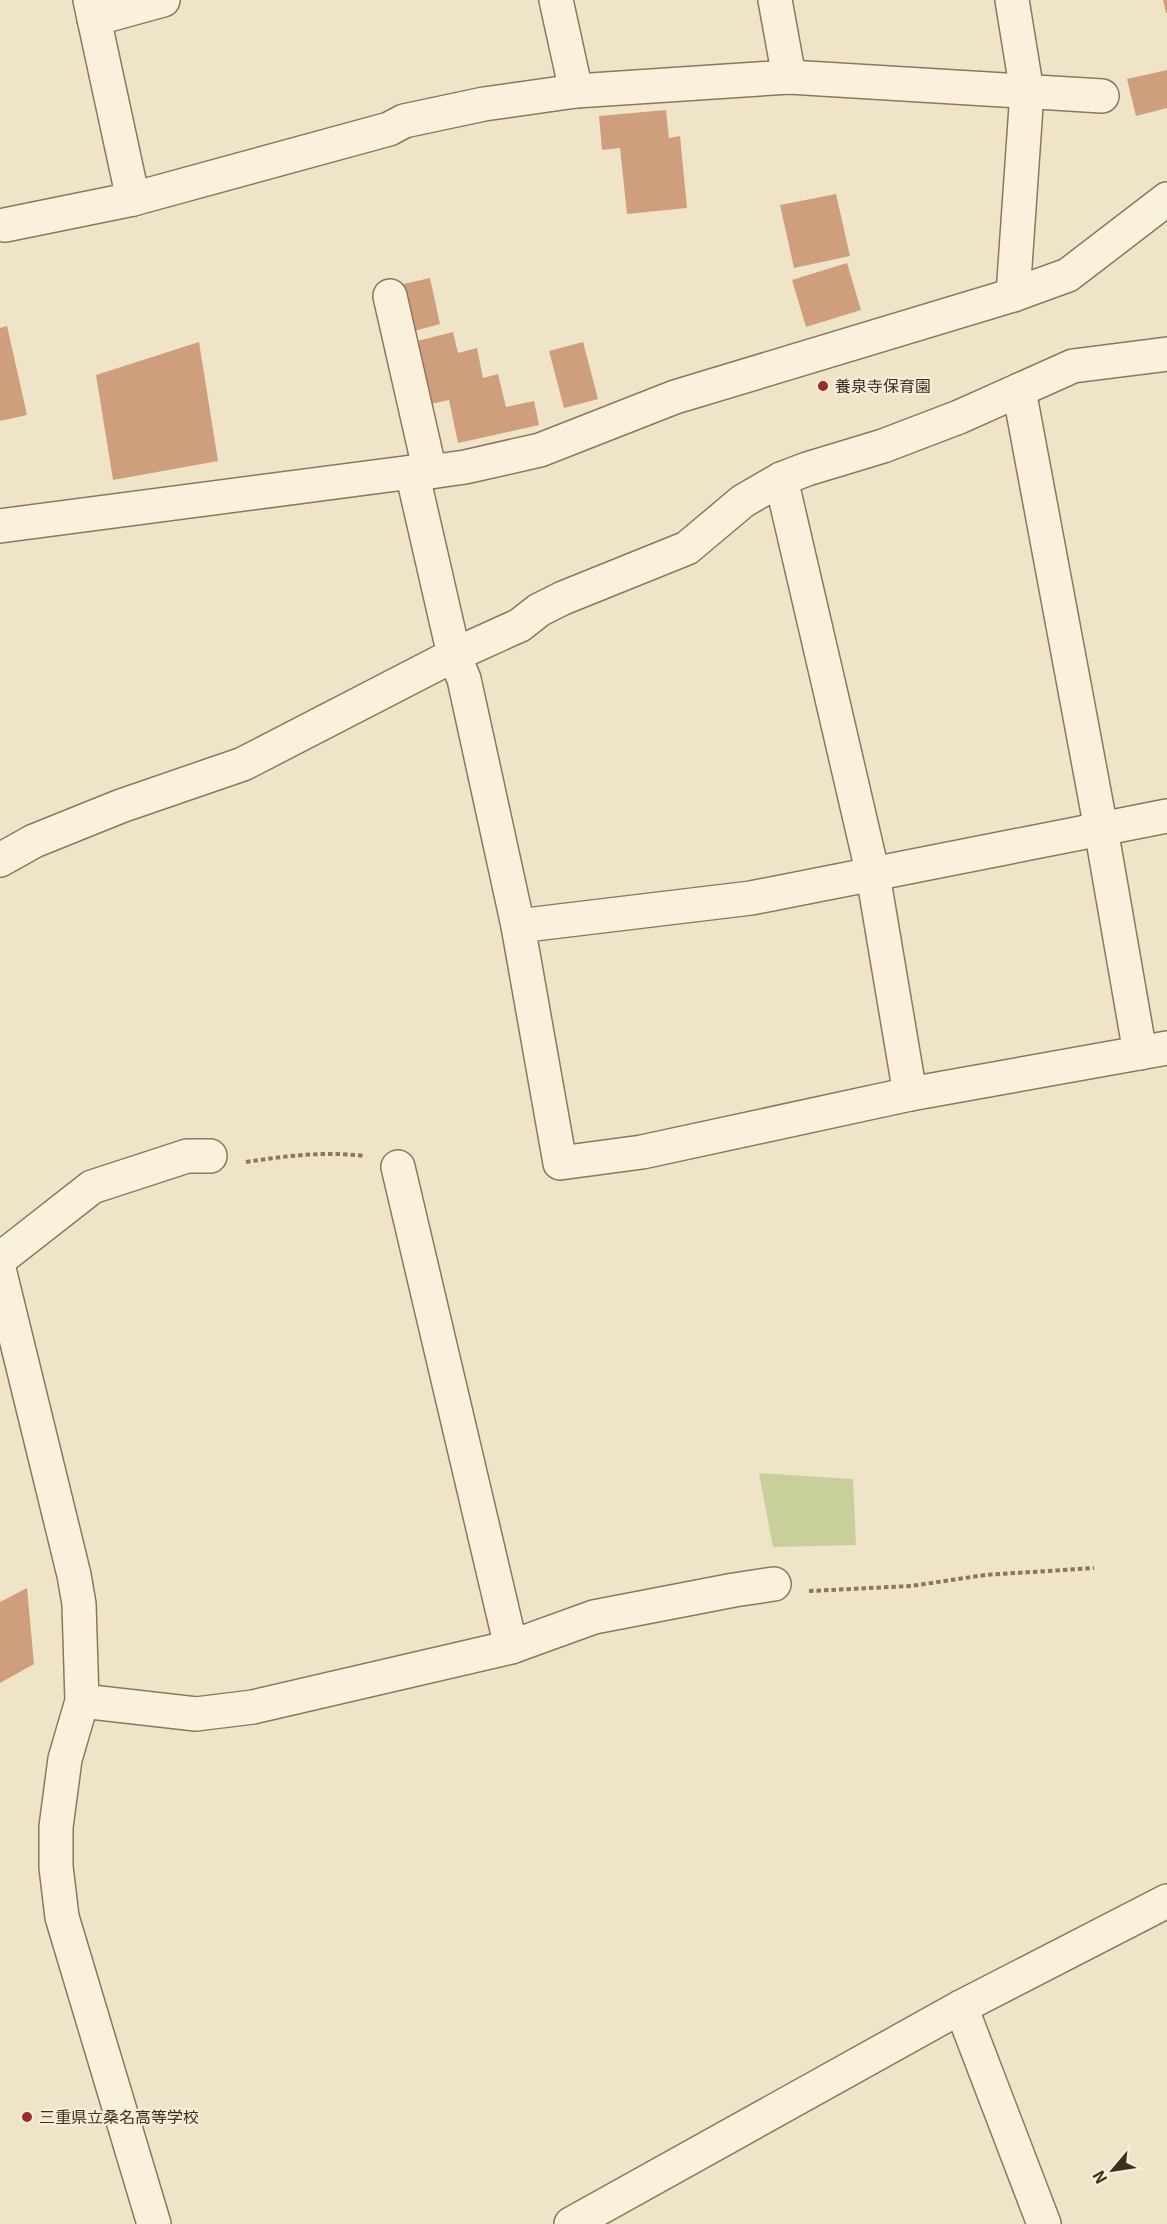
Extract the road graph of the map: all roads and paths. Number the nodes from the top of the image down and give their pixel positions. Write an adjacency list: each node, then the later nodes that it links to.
1 (163, 0): 5 (street)
2 (556, 0): 7 (street)
3 (775, 0): 6 (street)
4 (1012, 0): 8 (street)
5 (92, 10): 10 (street)
6 (789, 78): 7 (street); 8 (street)
7 (576, 91): 10 (street)
8 (1027, 92): 9 (street); 13 (street)
9 (1102, 96)
10 (133, 199): 12 (street)
11 (1167, 199): 13 (street)
12 (5, 225)
13 (1013, 295): 17 (street)
14 (390, 296): 17 (street)
15 (1167, 354): 16 (street)
16 (1019, 390): 18 (street); 22 (street)
17 (421, 472): 19 (street); 20 (street)
18 (781, 479): 20 (street); 24 (street)
19 (0, 526)
20 (454, 655): 23 (street); 25 (street)
21 (1167, 816): 22 (street)
22 (1101, 829): 24 (street); 26 (street)
23 (0, 860)
24 (873, 875): 25 (street); 27 (street)
25 (518, 926): 27 (street)
26 (1154, 1051): 27 (street)
27 (910, 1094)
28 (210, 1156): 29 (path); 30 (street)
29 (398, 1167): 34 (street)
30 (0, 1259)
31 (0, 1273): 35 (street)
32 (1094, 1568): 33 (path)
33 (774, 1584): 34 (street)
34 (511, 1647): 35 (street)
35 (82, 1701): 39 (street)
36 (1167, 1901): 37 (street)
37 (961, 2007): 38 (street); 40 (street)
38 (584, 2221)
39 (154, 2224)
40 (1044, 2224)

